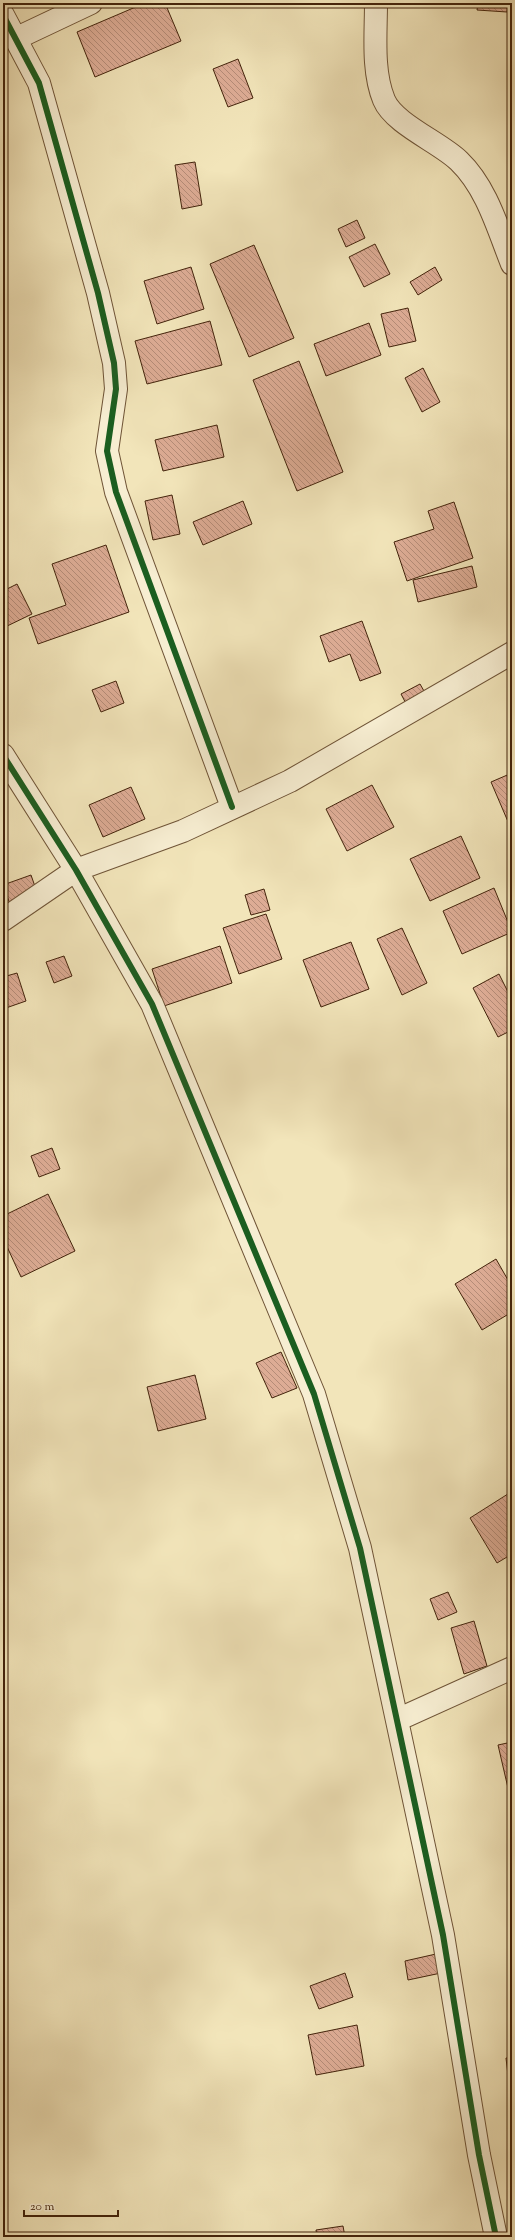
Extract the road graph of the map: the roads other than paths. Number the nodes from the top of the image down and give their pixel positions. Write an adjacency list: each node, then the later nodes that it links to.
1 (91, 3): 4 (street)
2 (376, 3): 5 (street)
3 (3, 15): 4 (street)
4 (17, 38): 8 (street)
5 (512, 264)
6 (512, 653): 8 (street)
7 (3, 755): 9 (street)
8 (232, 807): 9 (street)
9 (76, 870): 10 (street); 12 (street)
10 (3, 920)
11 (512, 1668): 12 (street)
12 (397, 1720): 13 (street)
13 (496, 2237)

